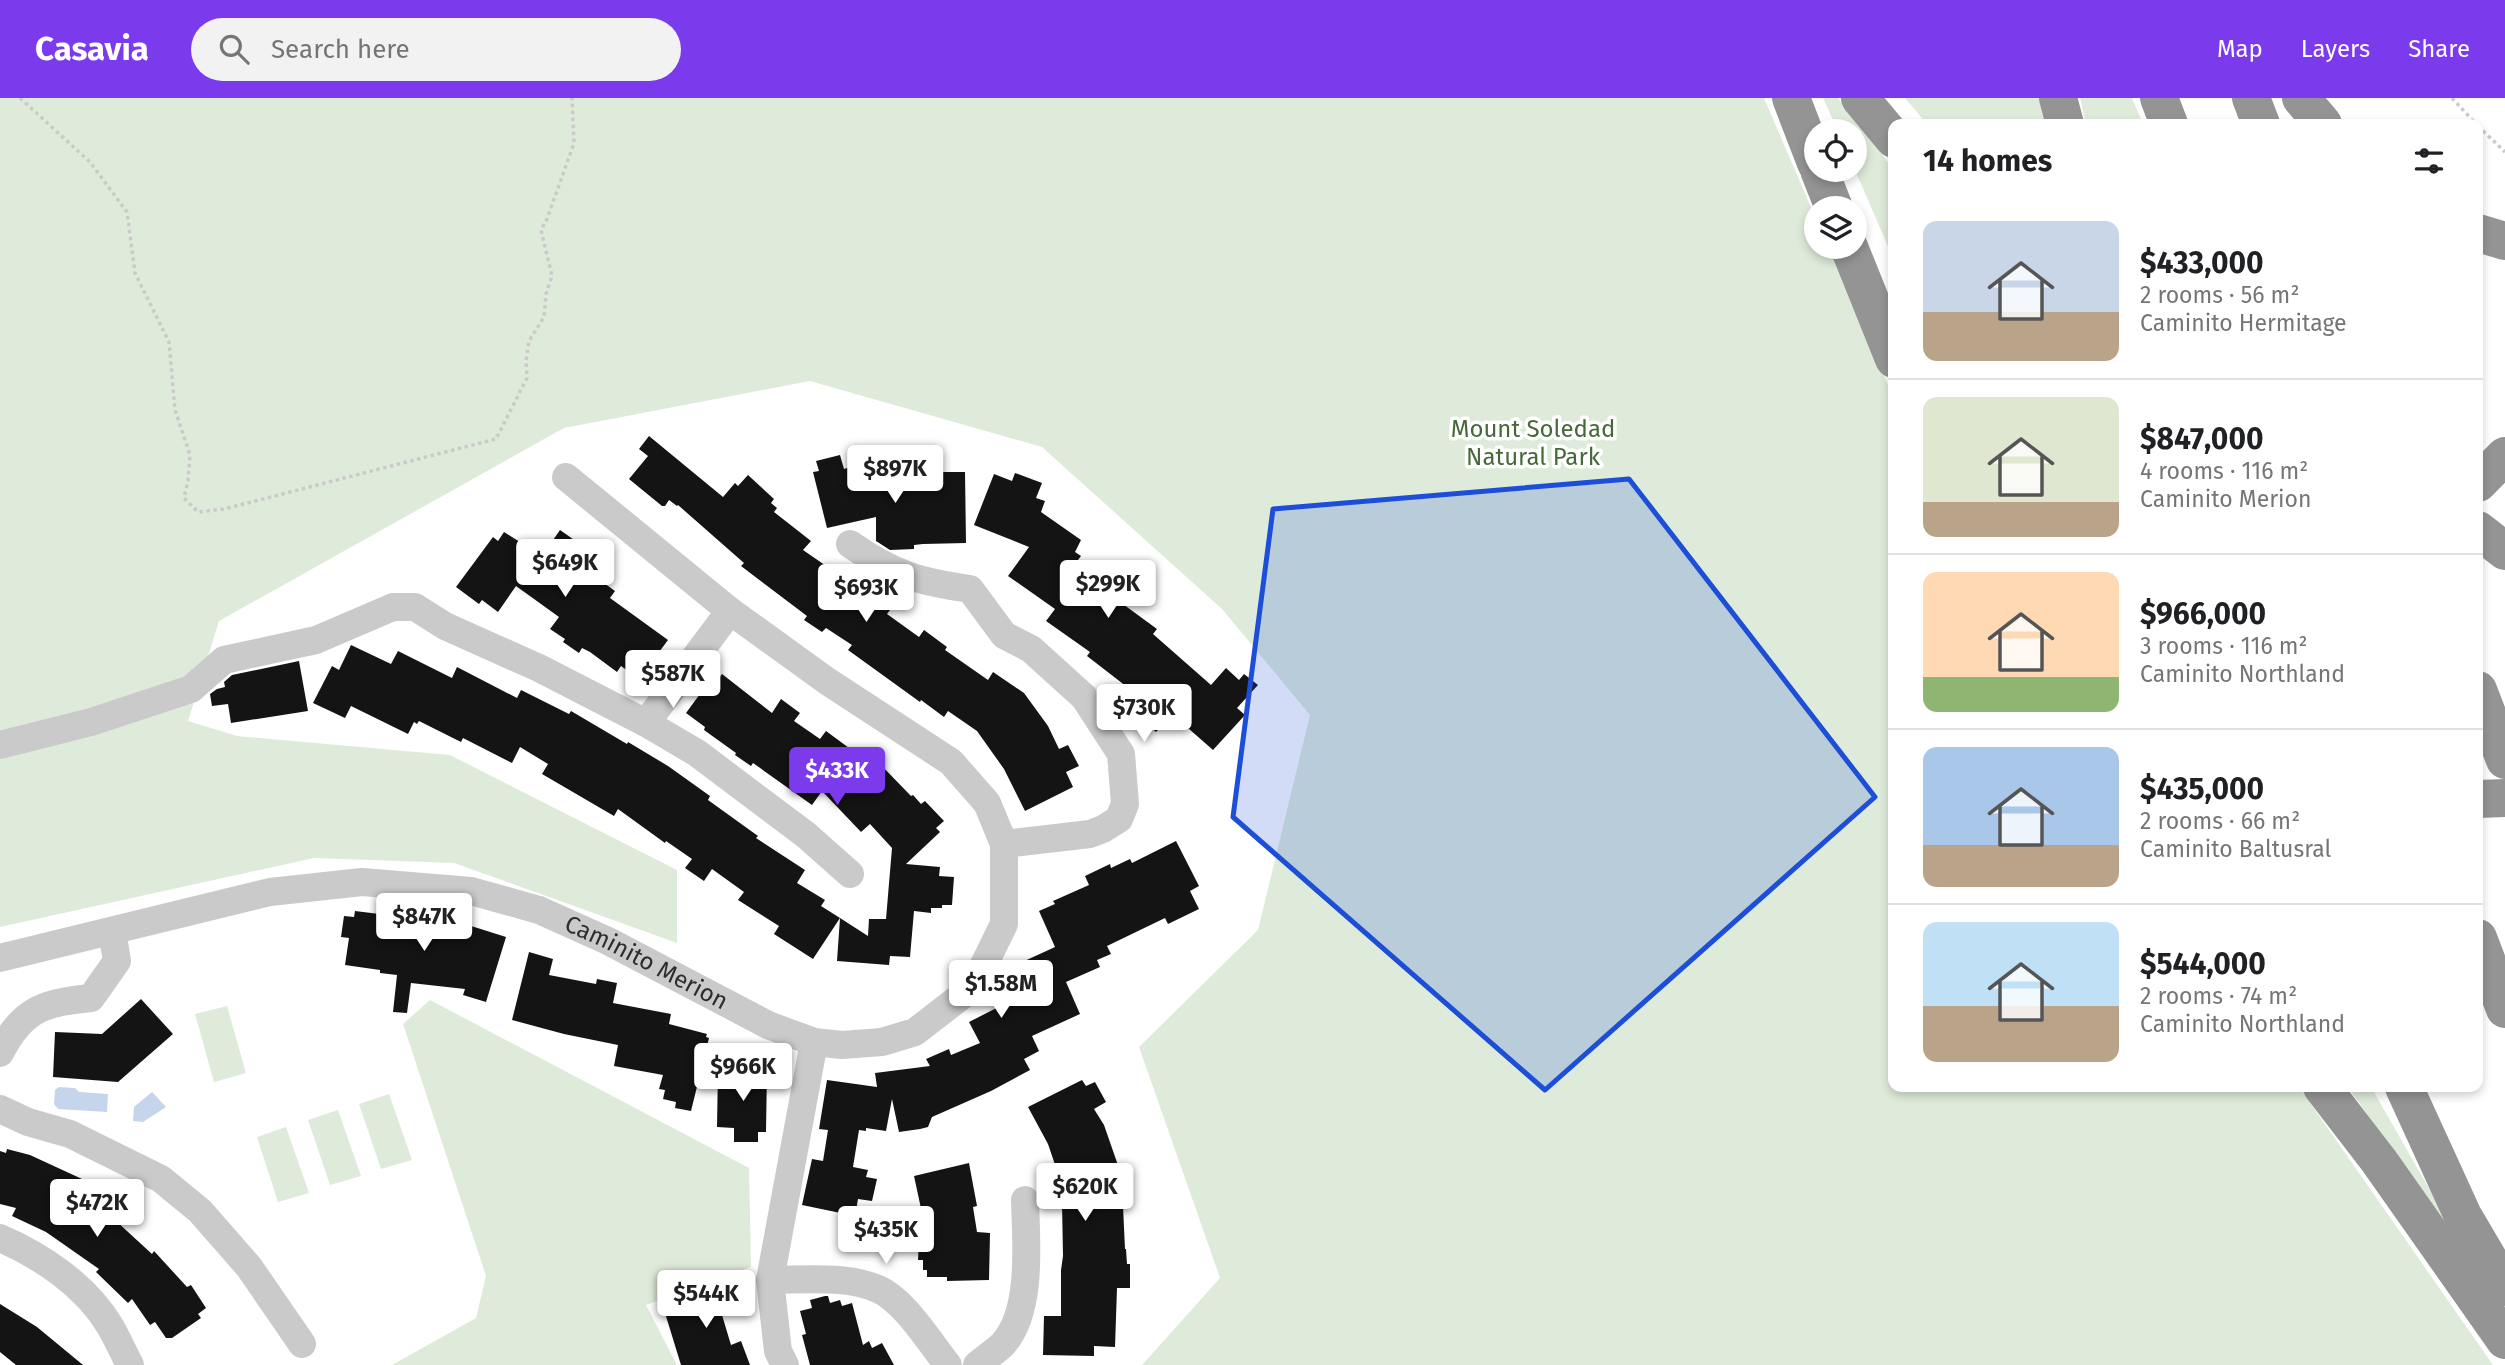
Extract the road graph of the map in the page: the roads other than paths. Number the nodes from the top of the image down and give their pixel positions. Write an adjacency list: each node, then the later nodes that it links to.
1 (1791, 98): 11 (highway)
2 (1860, 98): 12 (highway)
3 (2058, 98): 7 (highway)
4 (2159, 98): 8 (highway)
5 (2251, 98): 9 (highway)
6 (2301, 98): 10 (highway)
7 (2064, 119)
8 (2167, 119)
9 (2259, 119)
10 (2319, 119)
11 (1804, 132)
12 (1888, 132)
13 (2483, 234): 14 (highway)
14 (2505, 241)
15 (1854, 259): 16 (highway)
16 (1888, 344)
17 (2505, 456): 19 (highway)
18 (566, 477): 25 (street, Caminito Merion)
19 (2483, 480)
20 (2483, 488): 21 (highway)
21 (2505, 499)
22 (2483, 534): 24 (highway)
23 (850, 544): 34 (street)
24 (2505, 551)
25 (730, 611): 27 (street); 34 (street, Caminito Merion)
26 (2483, 703): 29 (highway)
27 (646, 723): 28 (street); 35 (street)
28 (0, 746)
29 (2505, 760)
30 (2483, 789): 31 (highway)
31 (2505, 789)
32 (2505, 798): 33 (highway)
33 (2483, 799)
34 (1004, 844): 40 (street, Caminito Merion)
35 (850, 874)
36 (112, 931): 38 (street, Caminito Merion); 40 (street, Caminito Merion); 41 (street)
37 (2483, 951): 39 (highway)
38 (0, 958)
39 (2505, 1009)
40 (814, 1042): 47 (street)
41 (0, 1053)
42 (2326, 1092): 49 (highway)
43 (2406, 1092): 48 (highway)
44 (0, 1109): 50 (street)
45 (1025, 1200): 54 (street)
46 (0, 1238): 51 (street)
47 (770, 1280): 52 (street); 53 (street)
48 (2505, 1287)
49 (2505, 1340)
50 (302, 1344)
51 (130, 1365)
52 (785, 1365)
53 (948, 1365)
54 (977, 1365)

